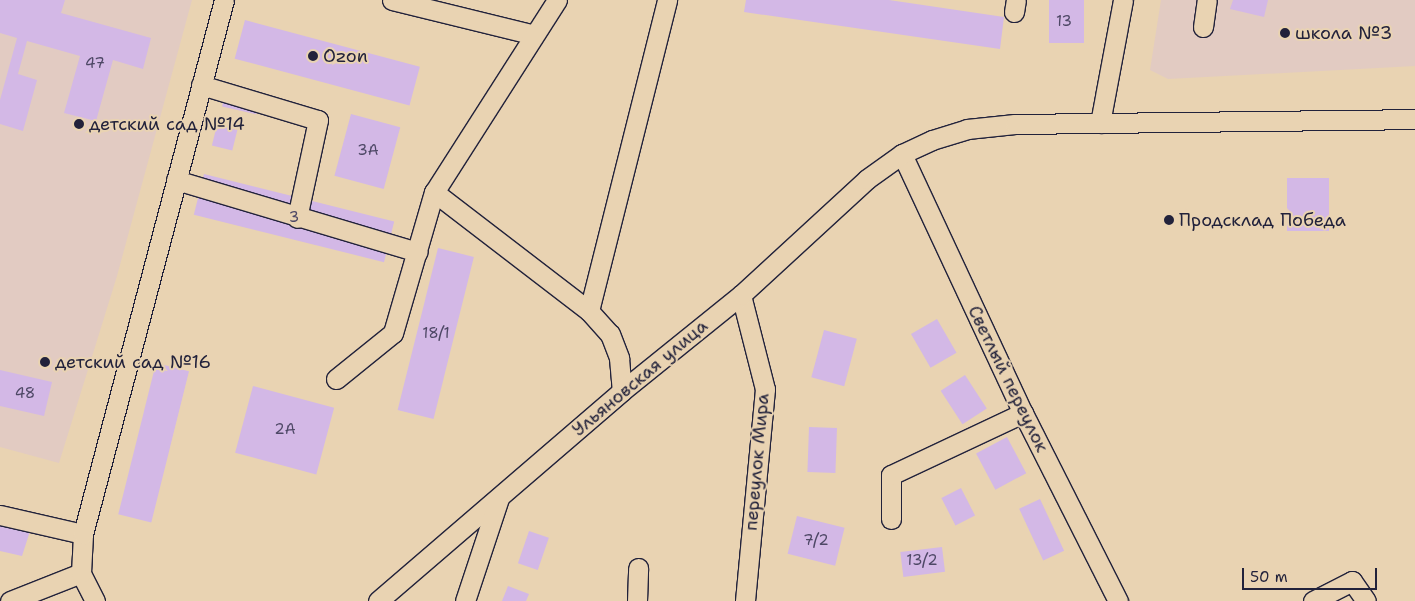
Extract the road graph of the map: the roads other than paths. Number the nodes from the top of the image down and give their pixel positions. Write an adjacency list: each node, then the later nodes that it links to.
1 (224, 0): 9 (street)
2 (392, 0): 8 (street)
3 (557, 0): 8 (street)
4 (667, 0): 18 (street)
5 (1123, 0): 11 (street)
6 (1207, 0): 7 (street)
7 (1203, 27)
8 (534, 35): 14 (street)
9 (201, 85): 13 (street); 15 (street)
10 (1415, 119): 11 (street, Ульяновская улица)
11 (1100, 123): 12 (street, Ульяновская улица)
12 (902, 154): 17 (street, Ульяновская улица); 21 (street, Светлый переулок)
13 (176, 180): 15 (street); 25 (street)
14 (434, 192): 16 (street); 18 (street)
15 (298, 218): 16 (street)
16 (417, 252): 19 (street)
17 (741, 295): 20 (street, Ульяновская улица); 33 (street, переулок Мира)
18 (589, 311): 20 (street)
19 (336, 379)
20 (622, 391): 22 (street, Ульяновская улица)
21 (1023, 414): 24 (street); 34 (street, Светлый переулок)
22 (500, 496): 30 (street, Ульяновская улица); 31 (street)
23 (0, 515): 25 (street)
24 (891, 519)
25 (83, 534): 27 (street)
26 (638, 568): 32 (street)
27 (81, 573): 28 (street); 29 (street)
28 (10, 601)
29 (95, 601)
30 (378, 601)
31 (465, 601)
32 (637, 601)
33 (746, 601)
34 (1118, 601)
35 (1313, 601): 36 (street)
36 (1366, 601)

